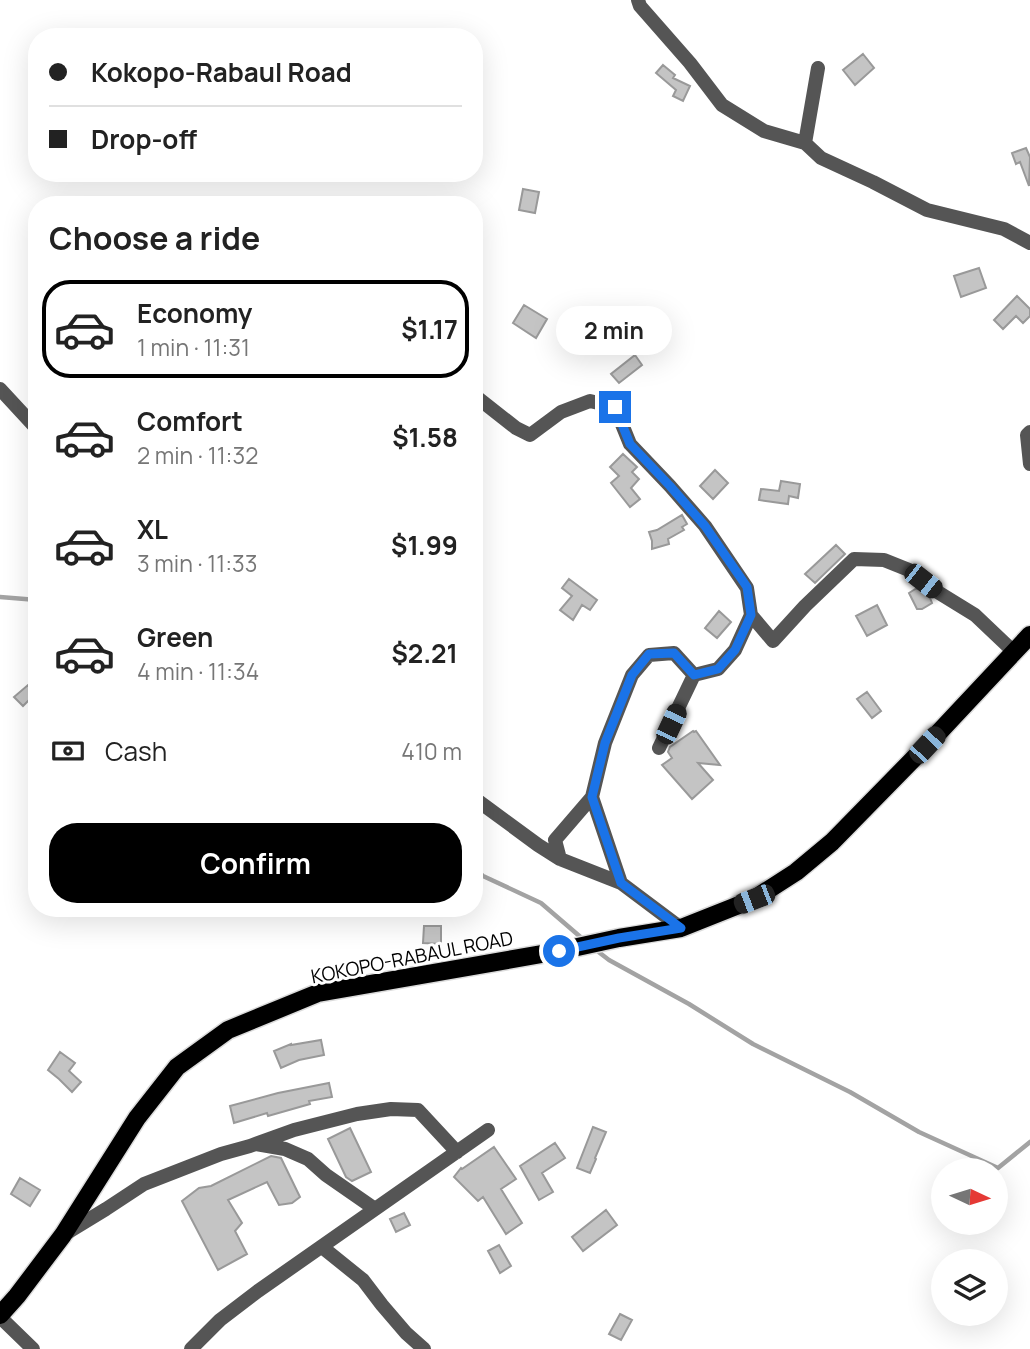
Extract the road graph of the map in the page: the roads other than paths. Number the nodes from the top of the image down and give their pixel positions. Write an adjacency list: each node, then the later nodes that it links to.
1 (638, 0): 3 (street)
2 (818, 68): 3 (street)
3 (805, 143): 4 (street)
4 (1030, 243)
5 (0, 389): 7 (street)
6 (483, 402): 10 (street)
7 (28, 419)
8 (1030, 432): 9 (street)
9 (1030, 464)
10 (751, 615): 12 (street); 13 (street)
11 (1030, 635): 12 (main road, KOKOPO-RABAUL ROAD)
12 (1014, 652): 19 (main road, KOKOPO-RABAUL ROAD)
13 (694, 675): 14 (street); 15 (street)
14 (659, 748)
15 (592, 797): 17 (street); 18 (street)
16 (483, 805): 17 (street)
17 (560, 859): 18 (street)
18 (621, 883): 19 (street)
19 (681, 928): 24 (main road, KOKOPO-RABAUL ROAD)
20 (488, 1130): 22 (street)
21 (256, 1144): 22 (street); 23 (street); 24 (street)
22 (457, 1152): 23 (street)
23 (375, 1209): 25 (street)
24 (63, 1235): 26 (main road, KOKOPO-RABAUL ROAD)
25 (322, 1247): 27 (street); 29 (street)
26 (0, 1316): 28 (street)
27 (421, 1348)
28 (33, 1349)
29 (191, 1349)

